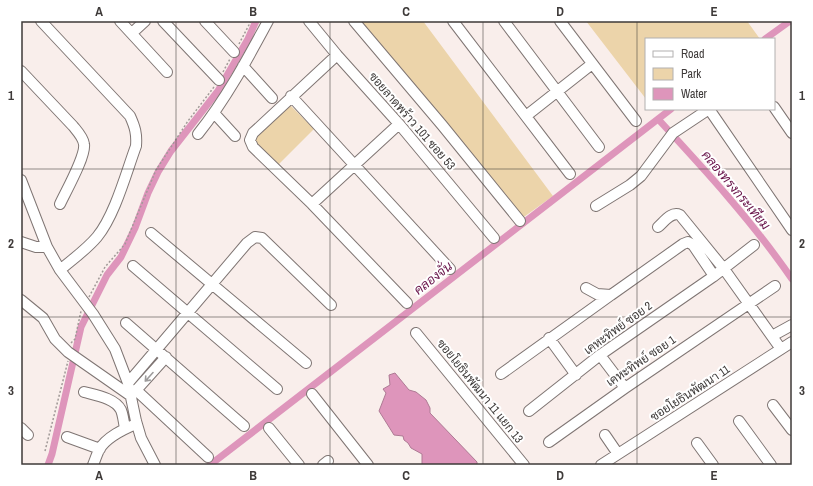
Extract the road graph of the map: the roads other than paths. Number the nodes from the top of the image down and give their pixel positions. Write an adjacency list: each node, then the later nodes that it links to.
1 (41, 21): 51 (street)
2 (120, 21): 12 (street)
3 (144, 21): 12 (street)
4 (163, 21): 19 (street)
5 (205, 21): 13 (street)
6 (268, 21): 16 (street)
7 (309, 21): 14 (street, ซอยลาดพร้าว 101 ซอย 53)
8 (354, 21): 40 (street)
9 (453, 21): 27 (street)
10 (504, 21): 20 (street)
11 (560, 21): 15 (street)
12 (132, 33): 18 (street)
13 (234, 52)
14 (337, 55): 21 (street); 29 (street, ซอยลาดพร้าว 101 ซอย 53)
15 (592, 64): 20 (street); 28 (street)
16 (243, 66): 22 (street); 26 (street)
17 (21, 71): 37 (street)
18 (166, 72)
19 (219, 80)
20 (557, 92): 27 (street); 33 (street)
21 (291, 96): 34 (street); 38 (street)
22 (272, 98)
23 (775, 108): 31 (street)
24 (708, 110): 39 (street)
25 (710, 110): 42 (street)
26 (214, 113): 30 (street); 32 (street)
27 (526, 116): 35 (street)
28 (636, 121)
29 (399, 124): 34 (street); 44 (street, ซอยลาดพร้าว 101 ซอย 53)
30 (198, 134)
31 (792, 134)
32 (235, 136)
33 (599, 147)
34 (354, 164): 38 (street); 49 (street)
35 (570, 174)
36 (21, 180): 47 (street)
37 (60, 204)
38 (312, 204): 58 (street)
39 (596, 206)
40 (520, 221)
41 (658, 227): 50 (street)
42 (792, 230)
43 (151, 232): 53 (street)
44 (494, 238)
45 (21, 242): 47 (street)
46 (754, 245): 50 (street, เคหะทิพย์ ซอย 2)
47 (47, 247): 51 (street)
48 (133, 266): 61 (street)
49 (450, 269)
50 (724, 269): 52 (street, เคหะทิพย์ ซอย 2); 59 (street)
51 (60, 270): 75 (street)
52 (714, 276): 56 (street); 70 (street, เคหะทิพย์ ซอย 2)
53 (212, 284): 60 (street); 61 (street); 72 (street)
54 (775, 286): 59 (street, เคหะทิพย์ ซอย 1)
55 (586, 288): 56 (street)
56 (611, 294): 66 (street)
57 (21, 300): 79 (street)
58 (407, 303)
59 (749, 304): 65 (street); 76 (street, เคหะทิพย์ ซอย 1)
60 (331, 305)
61 (188, 313): 68 (street); 77 (street)
62 (126, 323): 68 (street)
63 (792, 325): 65 (street)
64 (416, 333): 100 (street, ซอยโยธินพัฒนา 11 แยก 13)
65 (772, 336): 69 (street)
66 (549, 338): 73 (street); 74 (street)
67 (792, 342): 69 (street, ซอยโยธินพัฒนา 11)
68 (157, 349): 71 (street); 75 (street)
69 (781, 349): 94 (street, ซอยโยธินพัฒนา 11)
70 (600, 355): 74 (street, เคหะทิพย์ ซอย 2); 76 (street)
71 (166, 357): 79 (street, one-way to 79); 85 (street)
72 (306, 363)
73 (501, 374)
74 (576, 375): 82 (street, เคหะทิพย์ ซอย 2)
75 (128, 383): 79 (street)
76 (625, 388): 91 (street, เคหะทิพย์ ซอย 1)
77 (277, 389)
78 (84, 392): 87 (street)
79 (134, 393): 84 (street); 95 (street)
80 (312, 394): 99 (street)
81 (773, 405): 88 (street)
82 (529, 411)
83 (739, 421): 103 (street)
84 (136, 424): 87 (street); 97 (street)
85 (244, 426)
86 (269, 428): 98 (street)
87 (125, 429): 93 (street)
88 (792, 430)
89 (605, 435): 94 (street)
90 (67, 437): 93 (street)
91 (549, 442)
92 (697, 443): 102 (street)
93 (100, 449): 96 (street)
94 (618, 454): 101 (street, ซอยโยธินพัฒนา 11)
95 (208, 457)
96 (93, 465)
97 (155, 465)
98 (299, 465)
99 (368, 465)
100 (524, 465)
101 (601, 465)
102 (713, 465)
103 (771, 465)

